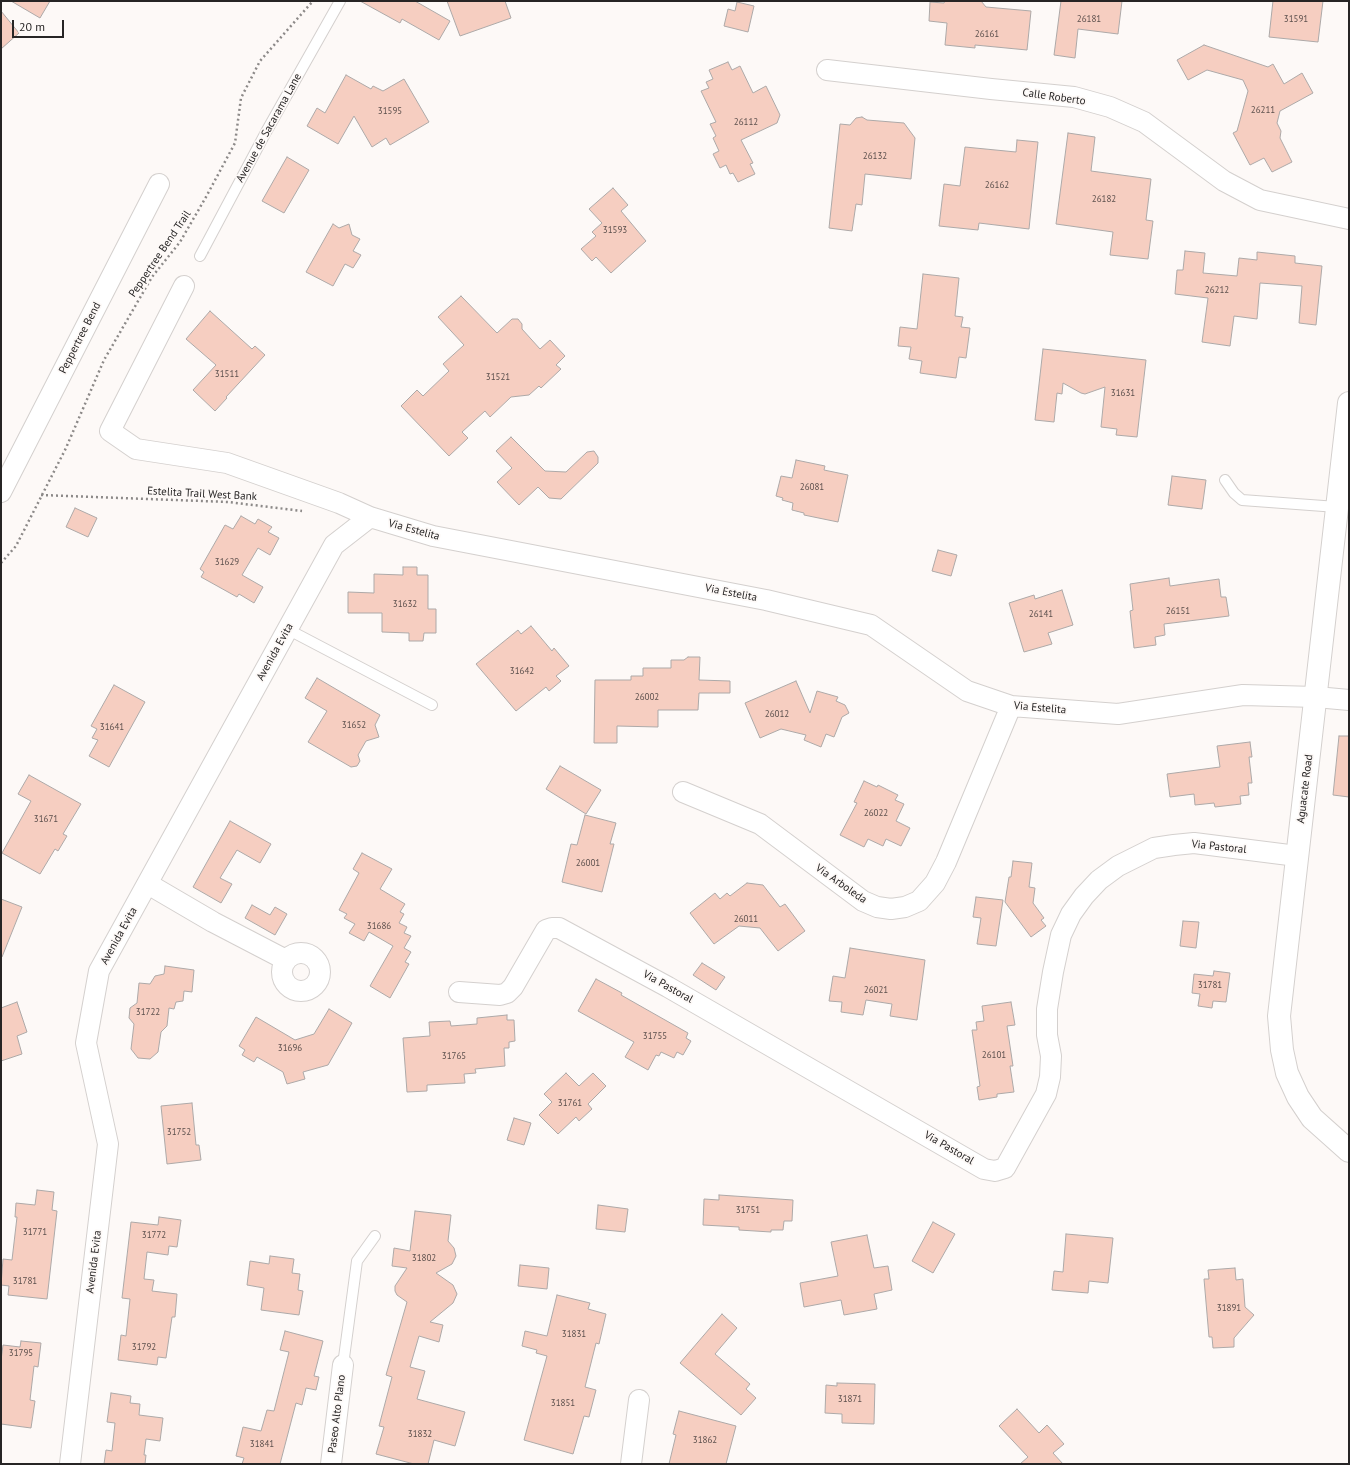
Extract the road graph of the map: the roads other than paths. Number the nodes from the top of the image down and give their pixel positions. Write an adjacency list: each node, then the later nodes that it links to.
1 (340, 1): 5 (lane, Avenue de Sacarama Lane)
2 (827, 70): 4 (street, Calle Roberto)
3 (159, 184): 9 (street, Peppertree Bend)
4 (1349, 219)
5 (200, 256)
6 (184, 286): 11 (street, Via Estelita)
7 (1349, 403): 10 (street, Aguacate Road)
8 (1225, 480): 10 (lane)
9 (1, 492)
10 (1337, 507): 13 (street, Aguacate Road)
11 (370, 517): 12 (street, Avenida Evita); 16 (street, Via Estelita)
12 (288, 629): 15 (lane); 19 (street, Avenida Evita)
13 (1316, 697): 14 (street, Via Estelita); 16 (street, Via Estelita); 18 (street, Aguacate Road)
14 (1349, 700)
15 (432, 705)
16 (1011, 706): 17 (street, Via Arboleda)
17 (683, 792)
18 (1297, 856): 21 (street, Via Pastoral); 22 (street, Aguacate Road)
19 (148, 884): 20 (street); 26 (street, Avenida Evita)
20 (286, 960)
21 (459, 992)
22 (1349, 1151)
23 (375, 1236): 24 (lane)
24 (343, 1364): 27 (street, Paseo Alto Plano)
25 (639, 1400): 28 (street)
26 (70, 1464)
27 (331, 1464)
28 (631, 1464)

